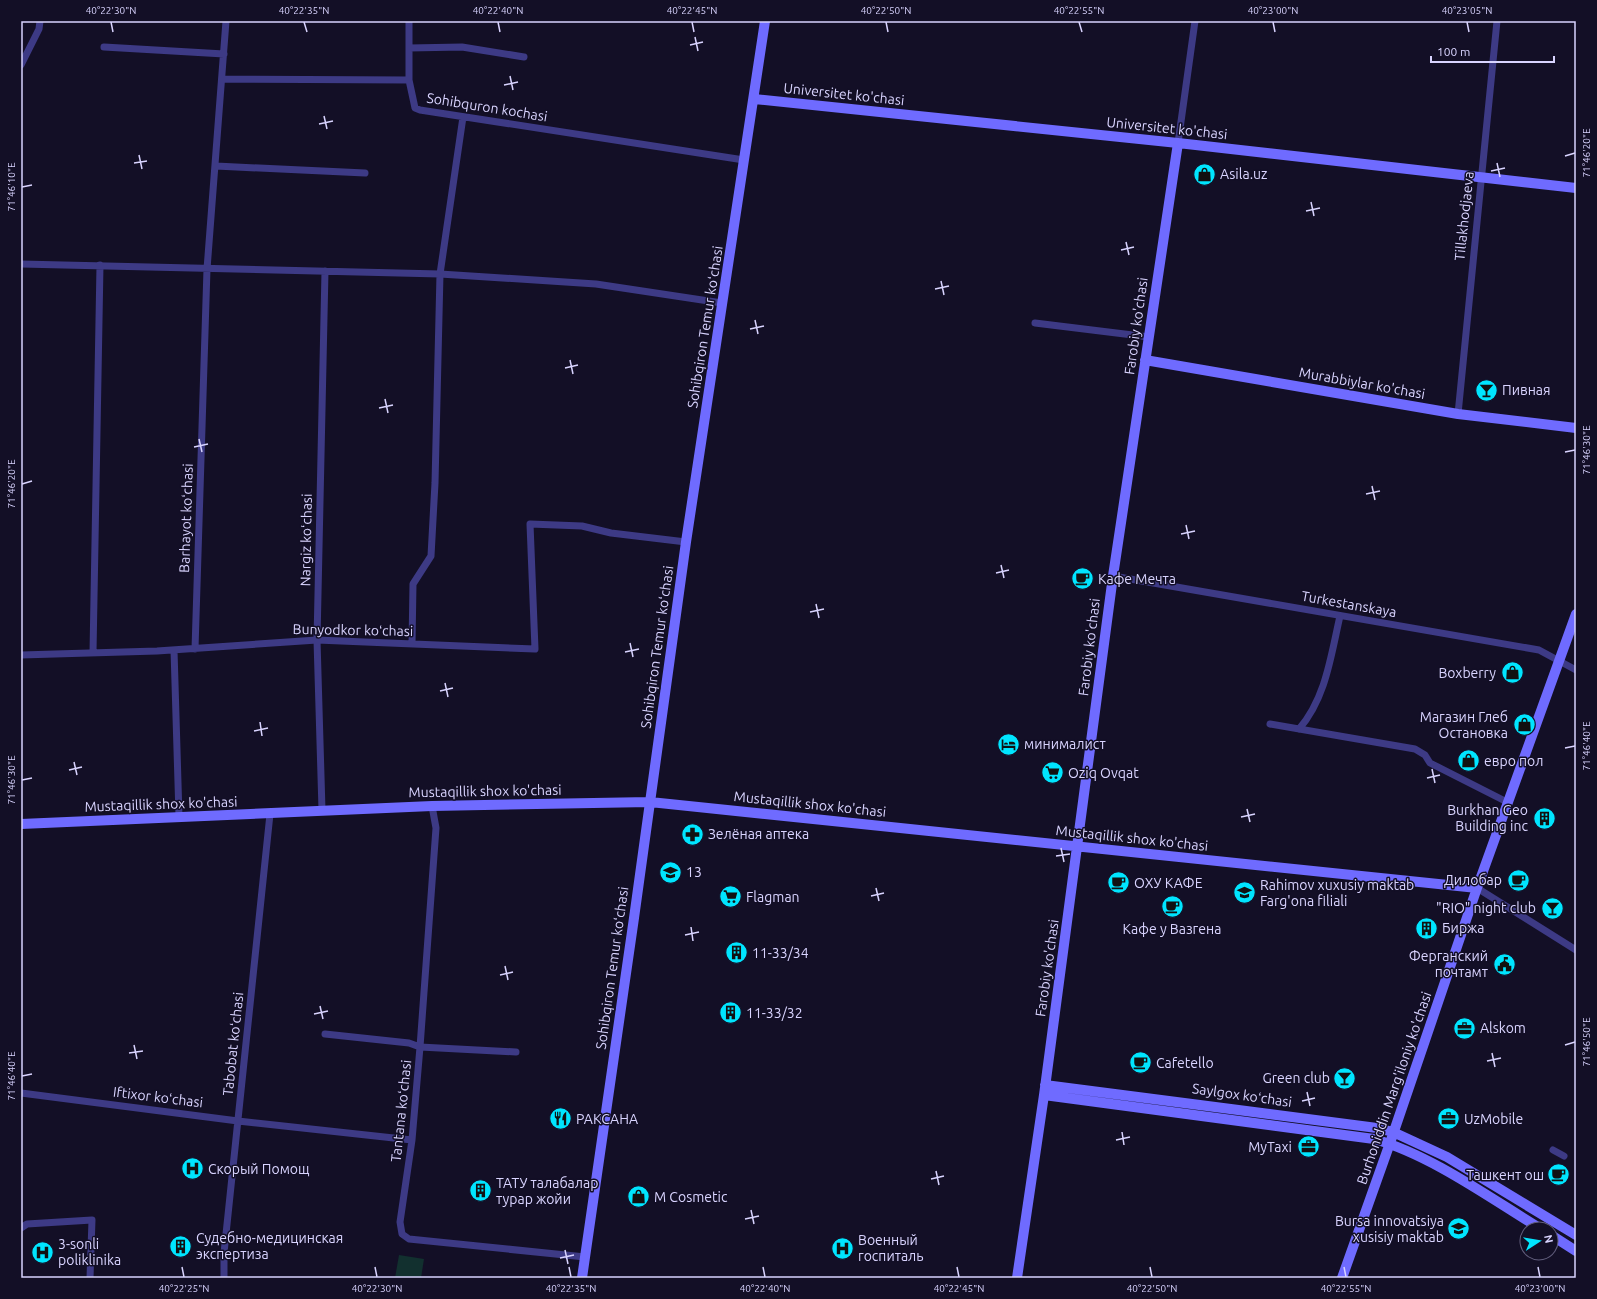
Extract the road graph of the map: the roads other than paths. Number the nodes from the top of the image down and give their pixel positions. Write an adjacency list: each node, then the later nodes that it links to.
1 (40, 21): 11 (street)
2 (226, 21): 9 (street, Barhayot koʻchasi)
3 (409, 21): 8 (street)
4 (765, 21): 14 (main road, Sohibqiron Temur koʻchasi)
5 (1195, 21): 16 (street, Farobiy ko'chasi)
6 (1497, 21): 20 (street, Tillakhodjaeva)
7 (104, 47): 9 (street)
8 (409, 48): 10 (street); 13 (street)
9 (224, 54): 12 (street, Barhayot koʻchasi)
10 (524, 57)
11 (21, 65)
12 (223, 78): 13 (street); 18 (street, Barhayot koʻchasi)
13 (409, 80): 15 (street, Sohibquron kochasi)
14 (754, 99): 16 (main road, Universitet ko'chasi); 17 (main road, Sohibqiron Temur koʻchasi)
15 (463, 117): 17 (street, Sohibquron kochasi); 26 (street)
16 (1178, 143): 20 (main road, Universitet ko'chasi); 29 (main road, Farobiy ko'chasi)
17 (744, 160): 27 (main road, Sohibqiron Temur koʻchasi)
18 (216, 166): 19 (street); 24 (street, Barhayot koʻchasi)
19 (365, 173)
20 (1481, 176): 21 (main road, Universitet ko'chasi); 31 (street, Tillakhodjaeva)
21 (1576, 188)
22 (21, 264): 23 (street)
23 (100, 265): 24 (street); 41 (street)
24 (207, 269): 25 (street); 39 (street, Barhayot koʻchasi)
25 (326, 271): 26 (street); 37 (street, Nargiz koʻchasi)
26 (440, 274): 27 (street); 38 (street)
27 (722, 303): 33 (main road, Sohibqiron Temur koʻchasi)
28 (1036, 323): 29 (street)
29 (1148, 337): 30 (main road, Farobiy ko'chasi)
30 (1145, 360): 31 (main road, Murabbiylar ko'chasi); 34 (main road, Farobiy ko'chasi)
31 (1458, 414): 32 (main road, Murabbiylar ko'chasi)
32 (1576, 428)
33 (686, 542): 38 (street, Bunyodkor koʻchasi); 47 (main road, Sohibqiron Temur koʻchasi)
34 (1112, 576): 36 (street, Turkestanskaya); 54 (main road, Farobiy ko'chasi)
35 (1576, 614): 43 (main road, Burhoniddin Marg'iloniy ko'chasi)
36 (1340, 616): 43 (street, Turkestanskaya); 46 (street)
37 (317, 640): 38 (street, Bunyodkor koʻchasi); 39 (street, Bunyodkor koʻchasi); 50 (street, Nargiz koʻchasi)
38 (412, 644)
39 (195, 649): 40 (street, Bunyodkor koʻchasi)
40 (174, 650): 41 (street, Bunyodkor koʻchasi); 52 (street)
41 (93, 653): 42 (street, Bunyodkor koʻchasi)
42 (21, 655)
43 (1559, 660): 44 (street, Turkestanskaya); 48 (main road, Burhoniddin Marg'iloniy ko'chasi)
44 (1576, 670)
45 (1270, 724): 46 (street)
46 (1299, 729): 48 (street)
47 (650, 802): 49 (main road, Mustaqillik shox ko'chasi); 54 (main road, Mustaqillik shox ko'chasi); 74 (main road, Sohibqiron Temur koʻchasi)
48 (1508, 802): 55 (main road, Burhoniddin Marg'iloniy ko'chasi)
49 (432, 806): 50 (main road, Mustaqillik shox ko'chasi); 58 (street, Tantana koʻchasi)
50 (322, 810): 51 (main road, Mustaqillik shox ko'chasi)
51 (270, 814): 52 (main road, Mustaqillik shox ko'chasi); 63 (street, Tabobat koʻchasi)
52 (179, 816): 53 (main road, Mustaqillik shox ko'chasi)
53 (21, 824)
54 (1077, 846): 55 (main road, Mustaqillik shox ko'chasi); 60 (main road, Farobiy ko'chasi)
55 (1477, 888): 56 (street, Mustaqillik shox ko'chasi); 64 (main road, Burhoniddin Marg'iloniy ko'chasi)
56 (1576, 950)
57 (325, 1034): 58 (street)
58 (420, 1047): 59 (street); 65 (street, Tantana koʻchasi)
59 (516, 1052)
60 (1045, 1085): 62 (main road, Farobiy ko'chasi); 64 (main road, Saylgox koʻchasi)
61 (21, 1093): 63 (street, Iftixor koʻchasi)
62 (1044, 1095): 66 (main road, Saylgox koʻchasi); 78 (main road, Farobiy ko'chasi)
63 (238, 1120): 65 (street, Iftixor koʻchasi); 76 (street, Tabobat koʻchasi)
64 (1393, 1132): 66 (main road, Burhoniddin Marg'iloniy ko'chasi); 71 (main road, Saylgox koʻchasi)
65 (412, 1140): 74 (street, Tantana koʻchasi)
66 (1390, 1144): 69 (main road, Saylgox koʻchasi); 79 (main road, Burhoniddin Marg'iloniy ko'chasi)
67 (1553, 1150): 68 (street)
68 (1564, 1156)
69 (1528, 1221)
70 (21, 1228): 75 (street)
71 (1576, 1234)
72 (1559, 1240): 73 (main road)
73 (1576, 1251)
74 (585, 1257): 77 (main road, Sohibqiron Temur koʻchasi)
75 (90, 1278)
76 (224, 1278)
77 (582, 1278)
78 (1017, 1278)
79 (1342, 1278)

